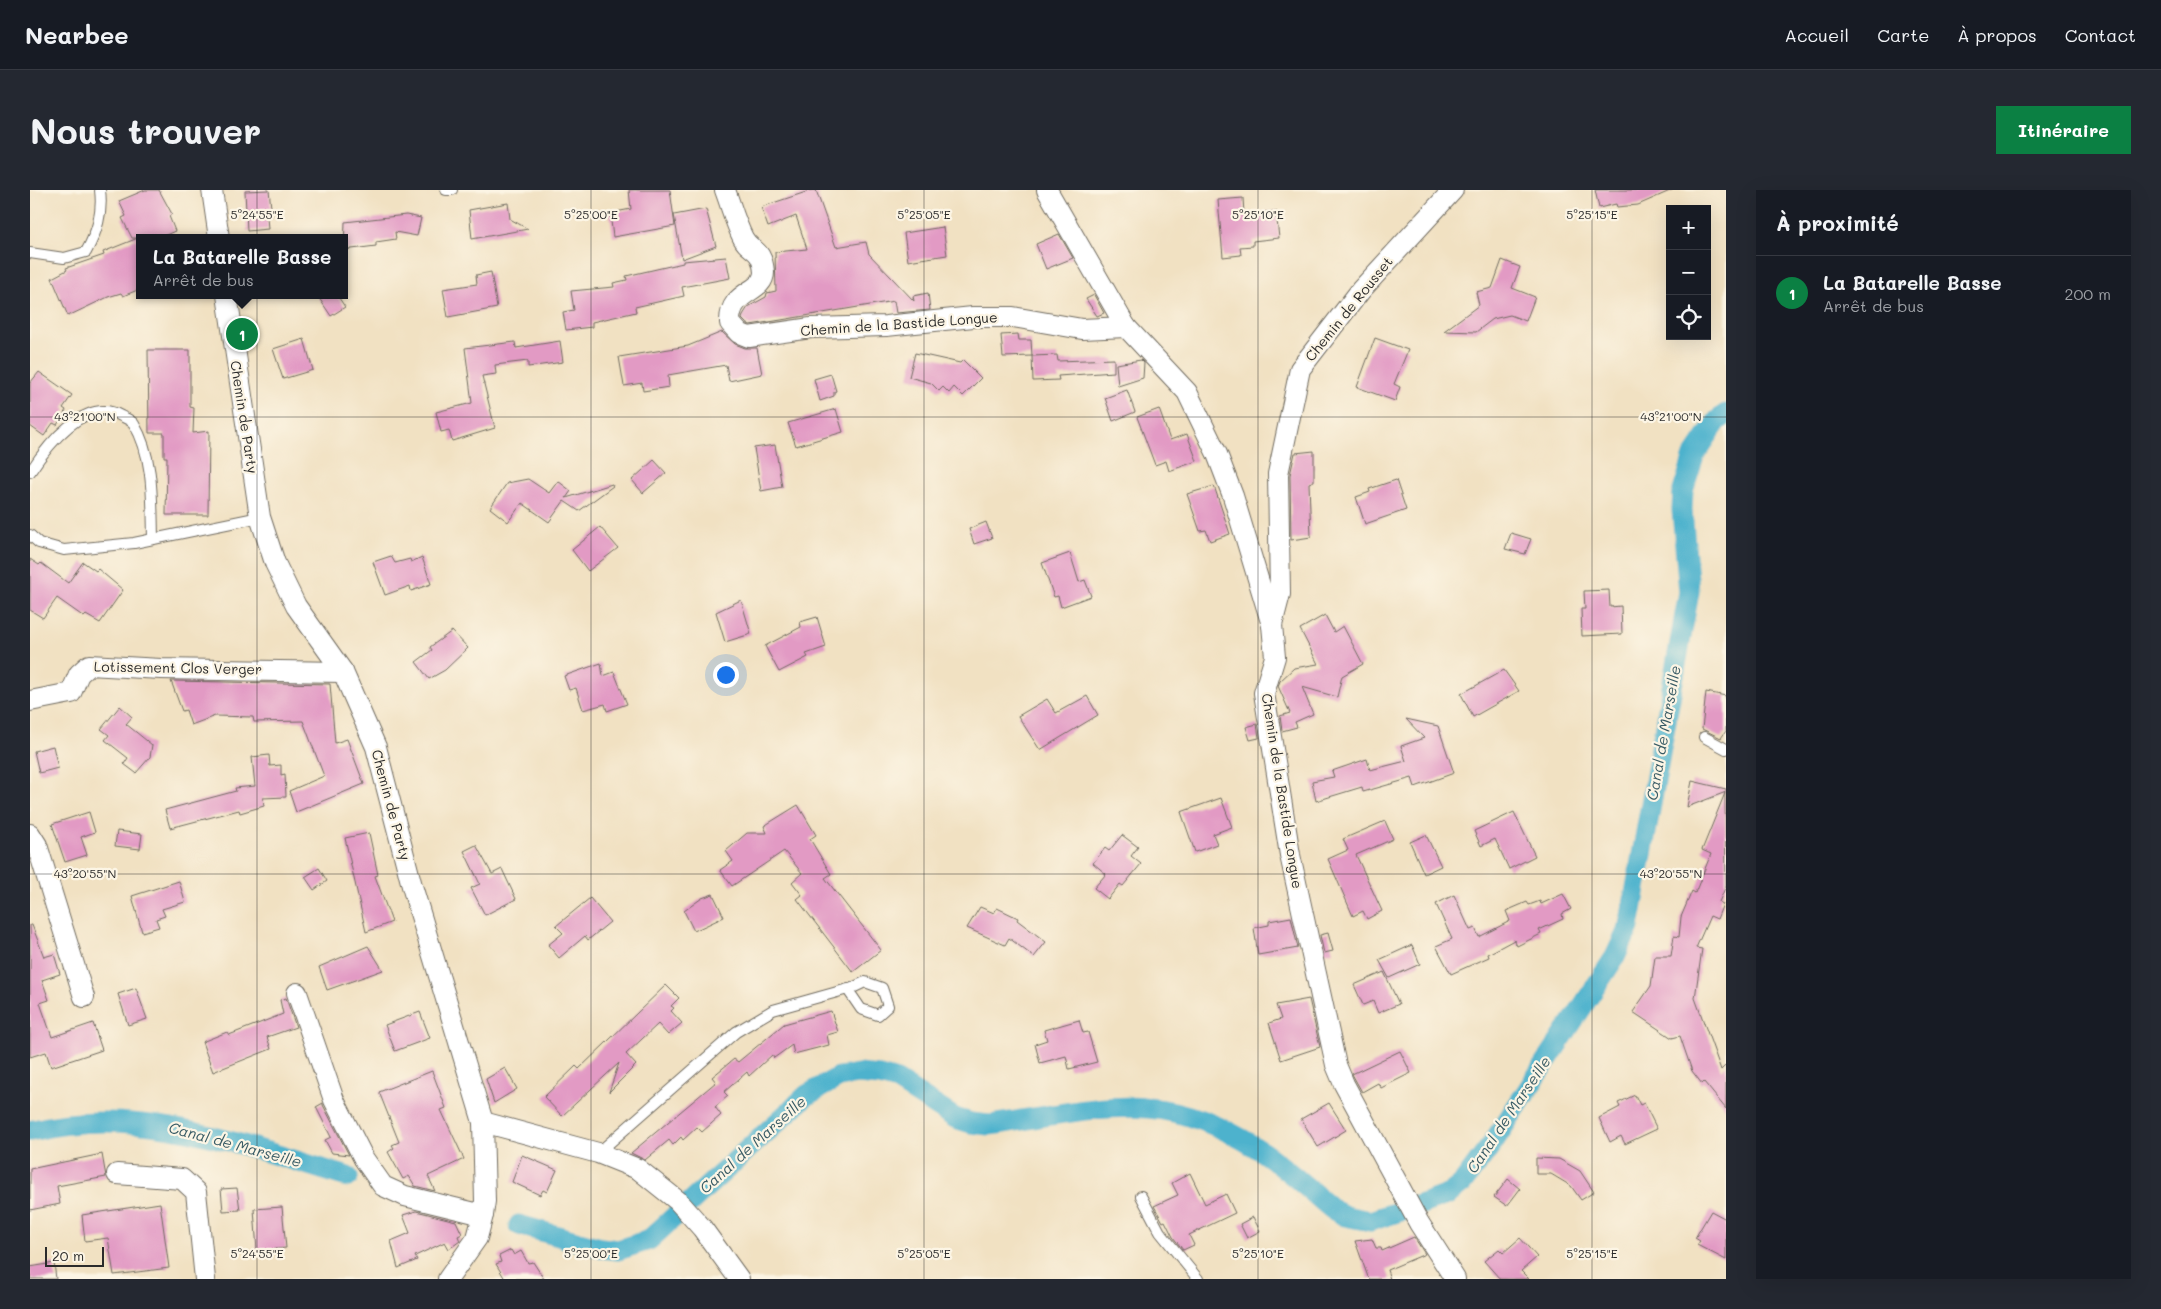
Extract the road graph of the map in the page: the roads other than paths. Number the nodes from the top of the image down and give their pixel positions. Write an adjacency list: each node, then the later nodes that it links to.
1 (100, 190): 9 (lane)
2 (212, 190): 8 (street)
3 (446, 190): 4 (lane)
4 (452, 190)
5 (725, 190): 11 (street, Chemin de la Bastide Longue)
6 (1047, 190): 11 (street)
7 (1453, 190): 16 (street, Chemin de Rousset)
8 (218, 234)
9 (30, 253)
10 (228, 299): 13 (street, Chemin de Party)
11 (1126, 327): 16 (street, Chemin de la Bastide Longue)
12 (30, 472): 15 (lane)
13 (260, 517): 15 (lane); 17 (street, Chemin de Party)
14 (30, 535): 15 (lane)
15 (153, 539)
16 (1272, 625): 34 (street, Chemin de la Bastide Longue)
17 (343, 672): 18 (street, Lotissement Clos Verger); 25 (street, Chemin de Party)
18 (30, 701)
19 (1704, 737): 20 (lane)
20 (1726, 749)
21 (30, 834): 24 (street)
22 (848, 990): 26 (lane)
23 (297, 993): 29 (street)
24 (84, 997)
25 (483, 1122): 26 (street); 29 (street, Chemin de Party)
26 (598, 1153): 32 (street)
27 (117, 1174): 30 (street)
28 (1141, 1196): 33 (lane)
29 (484, 1208): 31 (street)
30 (205, 1279)
31 (448, 1279)
32 (739, 1279)
33 (1198, 1279)
34 (1455, 1279)

